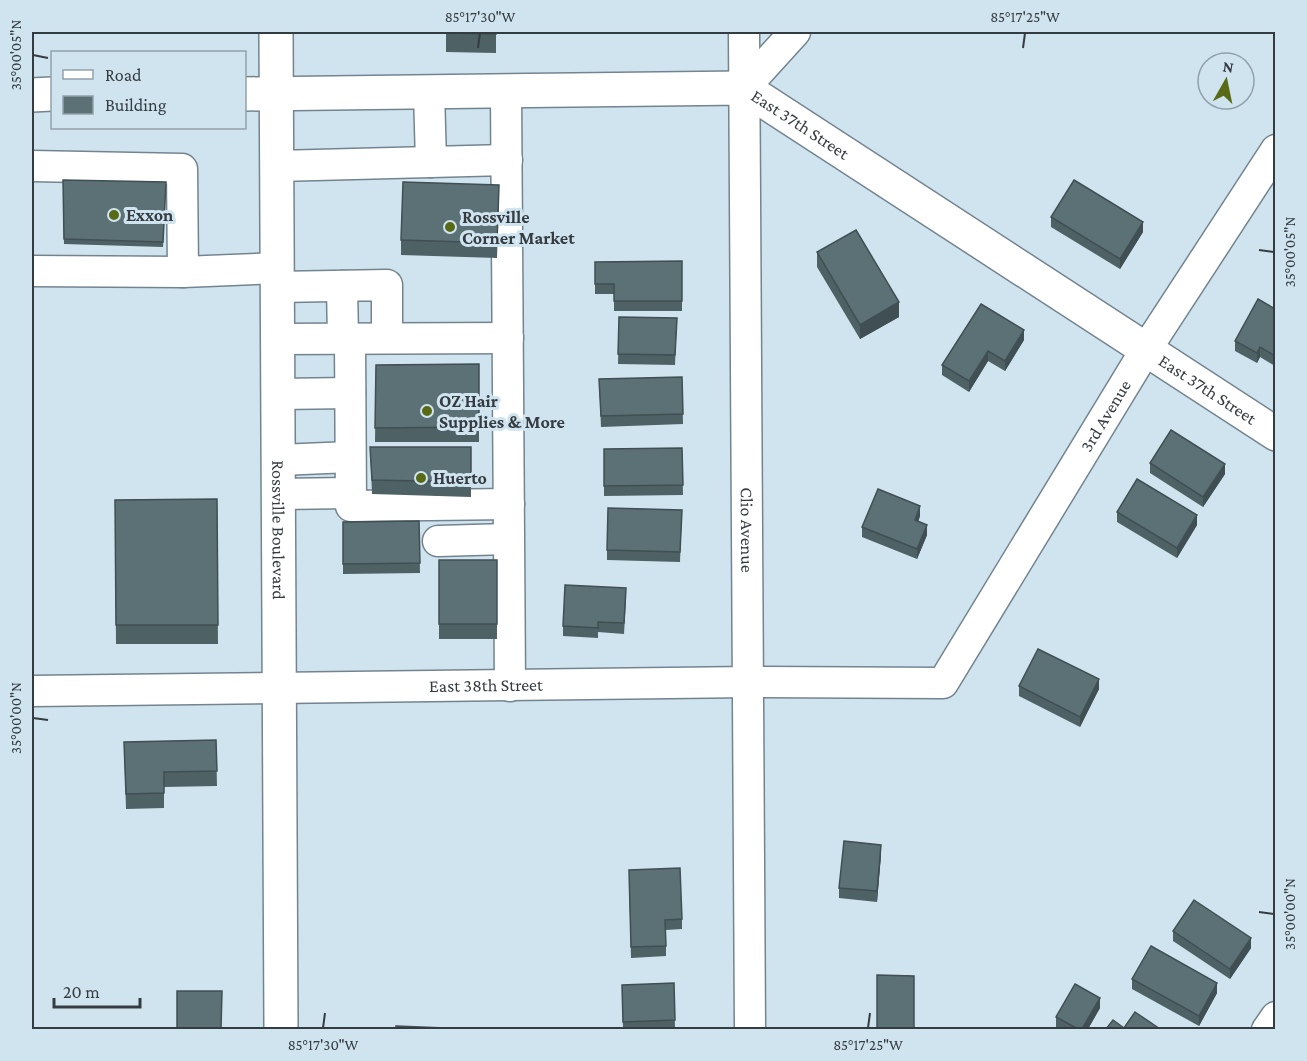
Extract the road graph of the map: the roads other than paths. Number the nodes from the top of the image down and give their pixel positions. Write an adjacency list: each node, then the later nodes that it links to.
1 (276, 32): 10 (main road, Rossville Boulevard)
2 (744, 32): 4 (street, Clio Avenue)
3 (795, 32): 4 (street)
4 (744, 88): 5 (main road, East 37th Street); 24 (main road, East 37th Street); 35 (street, Clio Avenue)
5 (507, 91): 6 (main road, East 37th Street); 12 (street)
6 (429, 92): 10 (main road, East 37th Street); 13 (street)
7 (32, 94): 8 (main road)
8 (51, 94)
9 (246, 94): 10 (main road, East 37th Street)
10 (277, 94): 15 (main road, Rossville Boulevard)
11 (1275, 150): 24 (street, 3rd Avenue)
12 (507, 160): 13 (street); 21 (street)
13 (431, 162): 15 (street)
14 (32, 166): 17 (street)
15 (277, 166): 18 (main road, Rossville Boulevard)
16 (32, 271): 17 (street)
17 (183, 272): 18 (street)
18 (278, 278): 19 (street); 22 (main road, Rossville Boulevard)
19 (342, 286): 20 (street); 23 (street)
20 (387, 338): 21 (street); 23 (street)
21 (508, 338): 32 (street)
22 (278, 339): 23 (street); 26 (main road, Rossville Boulevard)
23 (346, 339): 25 (street)
24 (1145, 351): 27 (main road, East 37th Street); 36 (street, 3rd Avenue)
25 (350, 393): 26 (street); 28 (street)
26 (279, 394): 29 (main road, Rossville Boulevard)
27 (1275, 434)
28 (350, 457): 29 (street); 30 (street)
29 (279, 460): 31 (main road, Rossville Boulevard)
30 (350, 493): 31 (street); 32 (street)
31 (279, 494): 38 (main road, Rossville Boulevard)
32 (509, 504): 33 (street)
33 (508, 539): 34 (street); 37 (street)
34 (438, 541)
35 (749, 682): 36 (street, East 38th Street); 37 (street, East 38th Street); 42 (street, Clio Avenue)
36 (943, 684)
37 (510, 686): 38 (street, East 38th Street)
38 (280, 689): 39 (street, East 38th Street); 41 (main road, Rossville Boulevard)
39 (32, 691)
40 (1275, 1017): 43 (street)
41 (281, 1029)
42 (750, 1029)
43 (1267, 1029)

